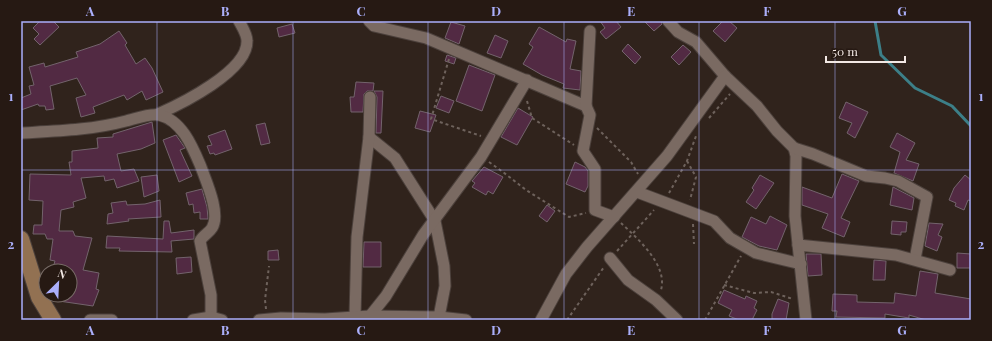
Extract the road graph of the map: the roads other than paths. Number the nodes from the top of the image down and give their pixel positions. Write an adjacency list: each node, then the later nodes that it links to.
1 (239, 21): 10 (street)
2 (369, 21): 4 (street)
3 (668, 21): 6 (street)
4 (401, 26): 7 (street)
5 (590, 31): 9 (street)
6 (725, 76): 13 (street); 14 (street)
7 (525, 83): 9 (street); 16 (street)
8 (370, 97): 12 (street)
9 (586, 106): 15 (street)
10 (158, 114): 11 (street); 26 (street)
11 (21, 132)
12 (369, 137): 16 (street); 24 (street)
13 (794, 148): 18 (street); 20 (street)
14 (639, 189): 15 (street); 21 (street)
15 (614, 217): 33 (street)
16 (435, 221): 23 (street); 25 (street)
17 (21, 239): 28 (street)
18 (798, 245): 20 (street); 21 (street)
19 (610, 258): 34 (street)
20 (915, 259): 22 (street)
21 (800, 264): 35 (street)
22 (950, 270)
23 (370, 316): 24 (street); 25 (street)
24 (355, 317): 27 (street)
25 (439, 317): 32 (street)
26 (216, 319): 31 (street)
27 (263, 319)
28 (53, 320)
29 (90, 320): 30 (street)
30 (112, 320)
31 (194, 320)
32 (466, 320)
33 (541, 320)
34 (677, 320)
35 (806, 320)

